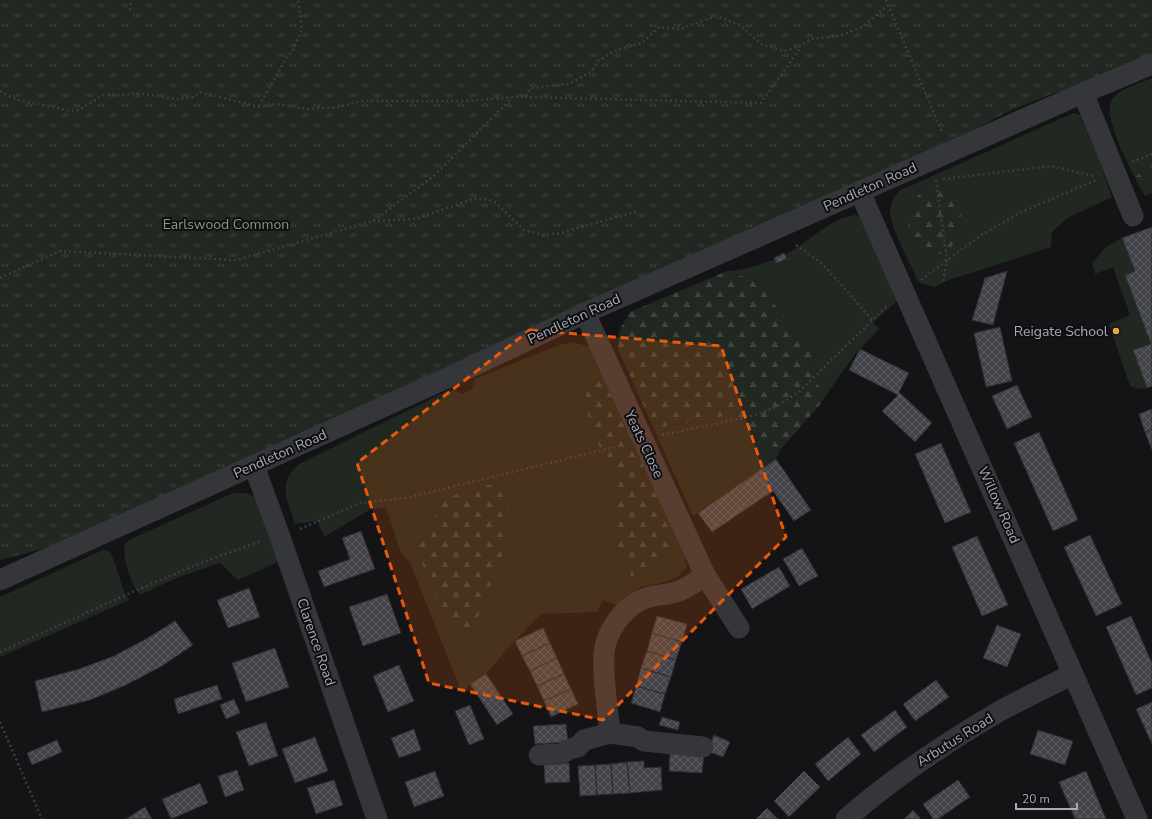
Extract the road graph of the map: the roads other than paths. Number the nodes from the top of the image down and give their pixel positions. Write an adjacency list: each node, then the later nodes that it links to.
1 (1152, 64): 2 (street, Pendleton Road)
2 (1083, 93): 3 (street, Pendleton Road); 4 (street)
3 (860, 192): 5 (street, Pendleton Road); 10 (street, Willow Road)
4 (1133, 216)
5 (585, 313): 6 (street, Pendleton Road); 7 (street, Yeats Close)
6 (254, 466): 8 (street, Pendleton Road); 14 (street, Clarence Road)
7 (705, 575): 9 (street, Yeats Close); 11 (street)
8 (0, 580)
9 (739, 628)
10 (1073, 674): 15 (street, Arbutus Road); 16 (street, Willow Road)
11 (610, 733): 12 (street); 13 (street)
12 (703, 747)
13 (539, 755)
14 (377, 819)
15 (846, 819)
16 (1137, 819)

